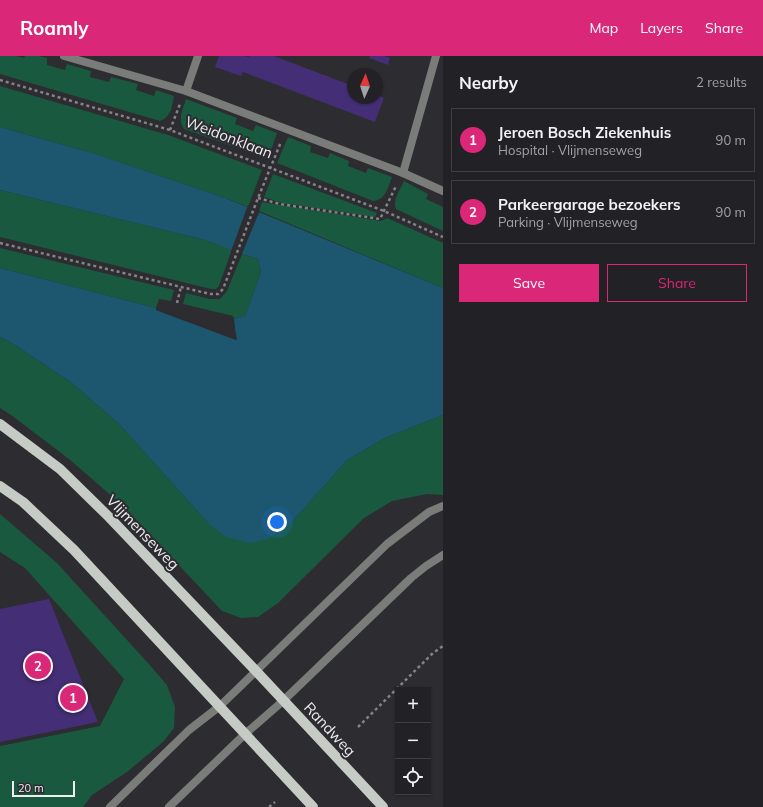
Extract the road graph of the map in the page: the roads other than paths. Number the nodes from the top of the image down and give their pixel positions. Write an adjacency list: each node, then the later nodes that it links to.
1 (64, 56): 4 (street, Weidonklaan)
2 (198, 56): 4 (street)
3 (436, 56): 5 (street)
4 (186, 91): 5 (street, Weidonklaan)
5 (403, 173): 6 (street, Weidonklaan)
6 (443, 191)
7 (0, 424): 11 (main road, Vlijmenseweg)
8 (0, 486): 13 (main road)
9 (443, 506): 11 (street)
10 (443, 555): 12 (street)
11 (256, 671): 12 (main road, Randweg); 13 (street)
12 (283, 700): 14 (street); 18 (main road, Randweg)
13 (220, 706): 14 (main road); 15 (street)
14 (245, 734): 16 (street); 17 (main road)
15 (110, 807)
16 (169, 807)
17 (313, 807)
18 (383, 807)

